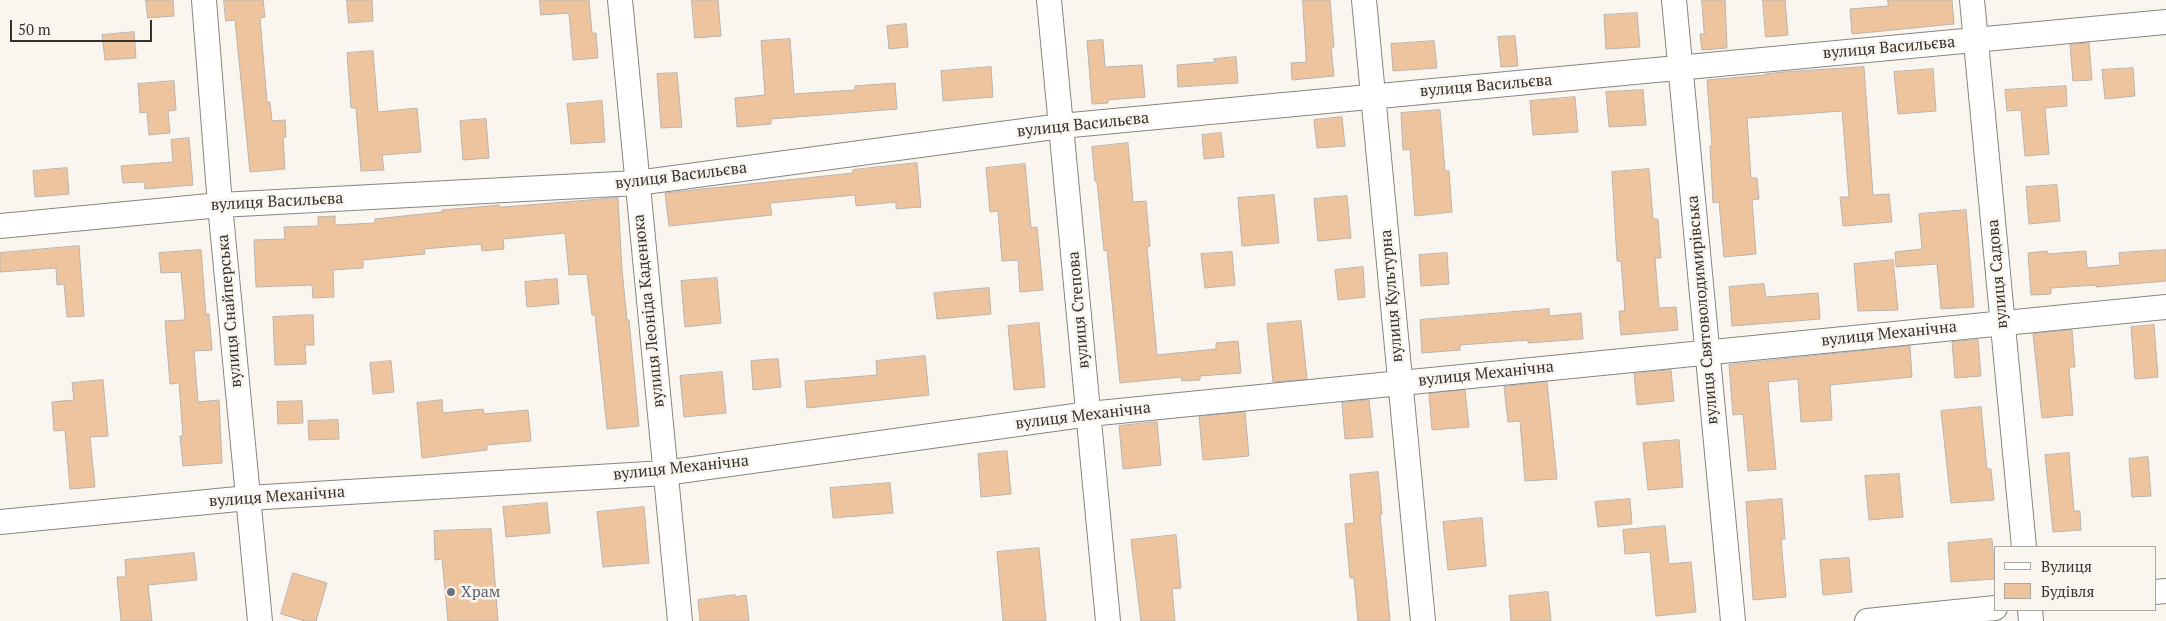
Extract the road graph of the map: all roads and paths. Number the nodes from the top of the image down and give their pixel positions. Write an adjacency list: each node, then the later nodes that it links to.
1 (204, 0): 13 (street, вулиця Снайперська)
2 (620, 0): 12 (street, вулиця Леоніда Каденюка)
3 (1049, 0): 11 (street, вулиця Степова)
4 (1364, 0): 10 (street, вулиця Культурна)
5 (1674, 0): 9 (street, вулиця Святоволодимирівська)
6 (1972, 0): 8 (street, вулиця Садова)
7 (2166, 22): 8 (street, вулиця Васильєва)
8 (1976, 40): 9 (street, вулиця Васильєва); 16 (street, вулиця Садова)
9 (1680, 68): 10 (street, вулиця Васильєва); 17 (street, вулиця Святоволодимирівська)
10 (1373, 97): 11 (street, вулиця Васильєва); 18 (street, вулиця Культурна)
11 (1061, 126): 12 (street, вулиця Васильєва); 19 (street, вулиця Степова)
12 (637, 183): 13 (street, вулиця Васильєва); 20 (street, вулиця Леоніда Каденюка)
13 (220, 205): 14 (street, вулиця Васильєва); 21 (street, вулиця Снайперська)
14 (0, 226)
15 (2166, 307): 16 (street, вулиця Механічна)
16 (2003, 323): 17 (street, вулиця Механічна); 23 (street, вулиця Садова)
17 (1707, 352): 18 (street, вулиця Механічна); 29 (street, вулиця Святоволодимирівська)
18 (1400, 383): 19 (street, вулиця Механічна); 28 (street, вулиця Культурна)
19 (1089, 414): 20 (street, вулиця Механічна); 27 (street, вулиця Степова)
20 (665, 473): 21 (street, вулиця Механічна); 26 (street, вулиця Леоніда Каденюка)
21 (248, 498): 22 (street, вулиця Механічна); 25 (street, вулиця Снайперська)
22 (0, 522)
23 (2024, 546)
24 (1994, 608): 30 (street)
25 (260, 621)
26 (680, 621)
27 (1108, 621)
28 (1423, 621)
29 (1733, 621)
30 (1868, 621)

